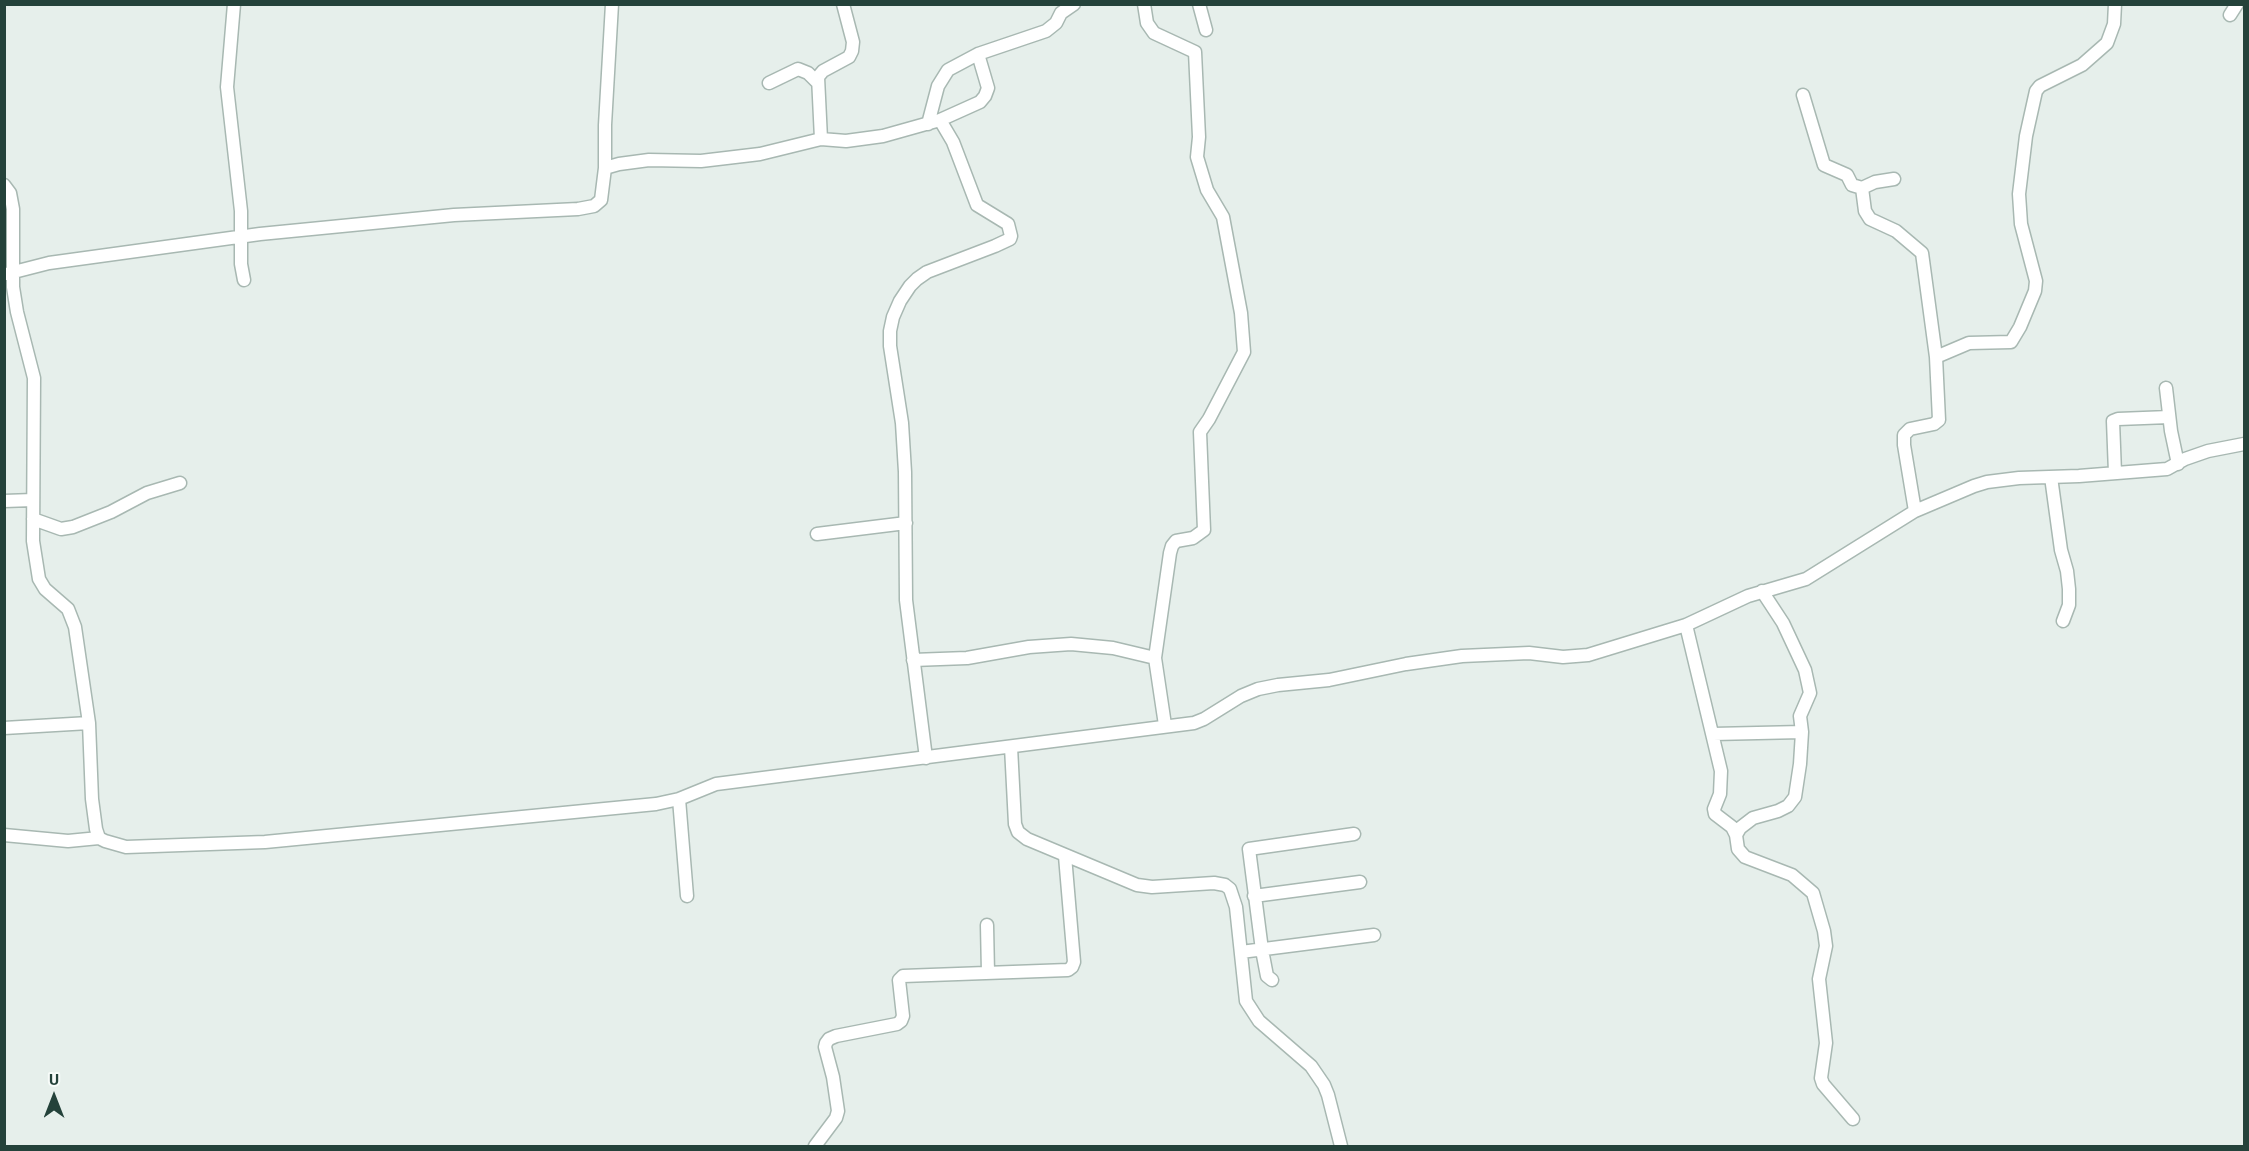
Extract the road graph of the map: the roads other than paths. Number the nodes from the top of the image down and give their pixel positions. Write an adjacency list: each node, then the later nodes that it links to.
1 (234, 4): 19 (street)
2 (612, 4): 15 (street)
3 (843, 4): 11 (street)
4 (1074, 4): 9 (street)
5 (1144, 4): 39 (street)
6 (1199, 4): 8 (street)
7 (2115, 4): 22 (street)
8 (1206, 30)
9 (978, 54): 13 (street); 13 (street)
10 (769, 83): 11 (street)
11 (818, 83): 14 (street)
12 (1803, 94): 18 (street)
13 (934, 122): 14 (street); 34 (street)
14 (821, 139): 15 (street)
15 (605, 168): 19 (street)
16 (1894, 179): 18 (street)
17 (4, 185): 20 (street)
18 (1862, 188): 22 (street)
19 (243, 237): 20 (street); 21 (street)
20 (8, 273): 30 (street)
21 (244, 280)
22 (1936, 357): 32 (street)
23 (2166, 388): 24 (street)
24 (2169, 417): 26 (street); 27 (street)
25 (2244, 444): 26 (street)
26 (2178, 464): 27 (street)
27 (2115, 473): 28 (street)
28 (2051, 477): 32 (street); 37 (street)
29 (180, 483): 33 (street)
30 (33, 500): 31 (street); 33 (street)
31 (4, 501)
32 (1915, 511): 36 (street)
33 (33, 519): 41 (street)
34 (906, 523): 35 (street); 40 (street)
35 (817, 534)
36 (1762, 591): 38 (street); 44 (street)
37 (2063, 621)
38 (1686, 625): 42 (street); 45 (street)
39 (1155, 658): 40 (street); 42 (street)
40 (914, 660): 47 (street)
41 (89, 723): 43 (street); 52 (street)
42 (1165, 725): 46 (street)
43 (4, 728)
44 (1802, 732): 45 (street); 51 (street)
45 (1713, 734): 51 (street)
46 (1011, 747): 47 (street); 53 (street)
47 (926, 758): 48 (street)
48 (679, 799): 52 (street); 55 (street)
49 (1354, 834): 56 (street)
50 (4, 835): 52 (street)
51 (1736, 835): 63 (street)
52 (99, 838)
53 (1065, 856): 60 (street); 61 (street)
54 (1360, 882): 56 (street)
55 (687, 896)
56 (1254, 896): 59 (street)
57 (987, 925): 61 (street)
58 (1374, 935): 59 (street)
59 (1262, 950): 60 (street); 62 (street)
60 (1241, 952): 65 (street)
61 (988, 973): 64 (street)
62 (1272, 980)
63 (1853, 1119)
64 (815, 1146)
65 (1341, 1146)

